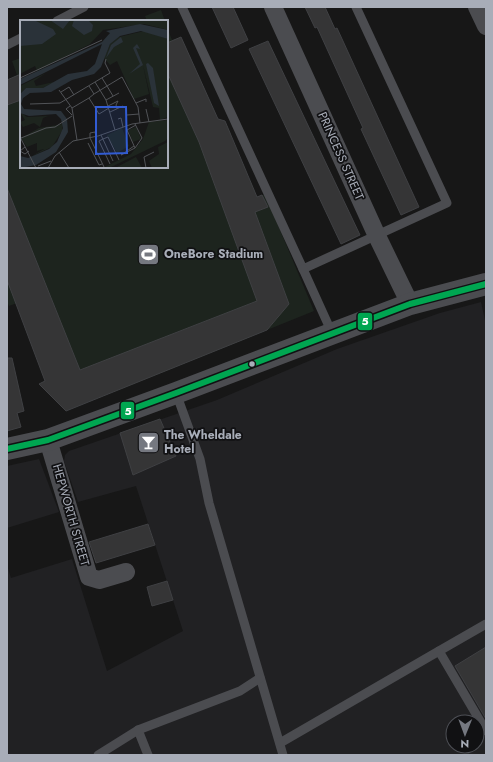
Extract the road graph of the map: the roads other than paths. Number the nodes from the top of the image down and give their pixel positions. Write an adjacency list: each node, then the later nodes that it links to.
1 (84, 7): 6 (lane)
2 (182, 7): 11 (lane)
3 (273, 7): 10 (street, PRINCESS STREET)
4 (356, 7): 10 (lane)
5 (478, 7): 7 (street)
6 (59, 20)
7 (486, 26)
8 (20, 38): 9 (lane)
9 (7, 45)
10 (377, 236): 11 (lane); 13 (street, PRINCESS STREET)
11 (303, 269): 14 (lane)
12 (486, 284): 13 (street)
13 (410, 304): 14 (street)
14 (333, 335): 15 (street)
15 (176, 393): 16 (street); 21 (lane)
16 (48, 440): 17 (street); 18 (street, HEPWORTH STREET)
17 (7, 449)
18 (126, 572)
19 (486, 624): 20 (lane)
20 (439, 651): 23 (lane); 24 (lane)
21 (260, 678): 22 (lane); 24 (lane)
22 (138, 730): 25 (lane); 26 (lane)
23 (486, 731)
24 (280, 743): 27 (lane)
25 (98, 755)
26 (148, 755)
27 (283, 755)

